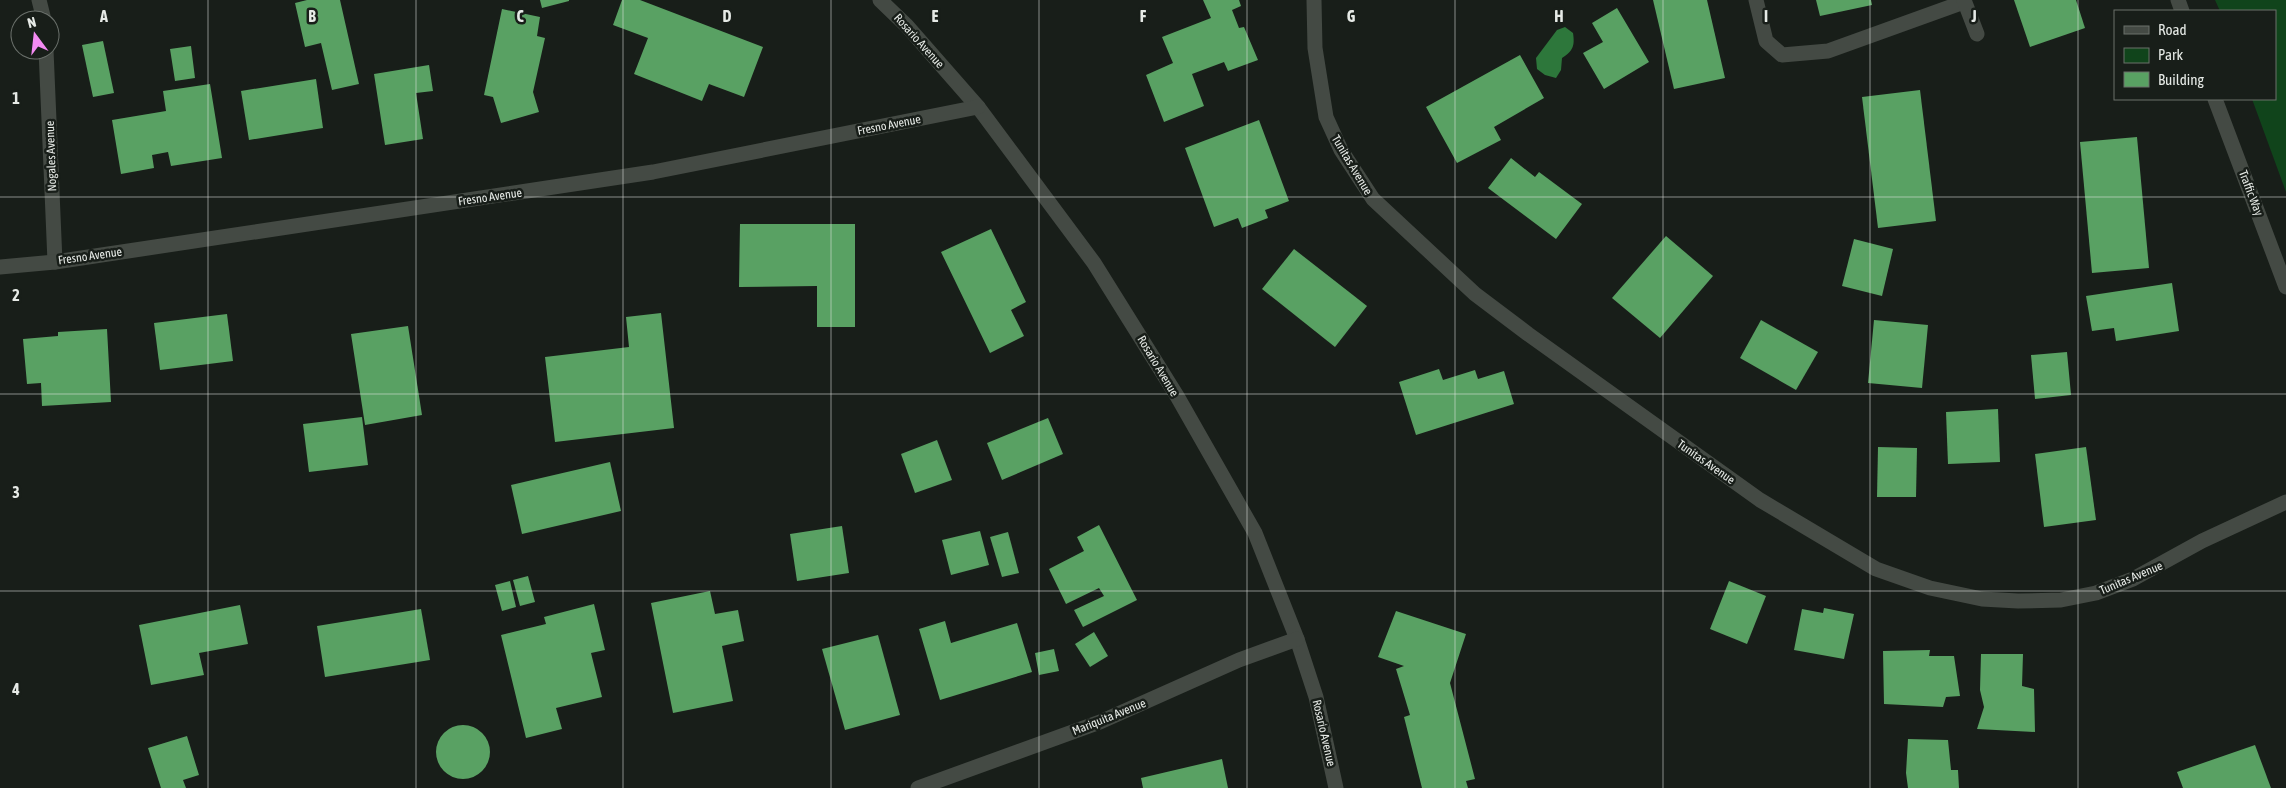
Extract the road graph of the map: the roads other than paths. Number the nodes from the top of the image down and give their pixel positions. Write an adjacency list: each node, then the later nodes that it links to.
1 (880, 0): 8 (street, Rosario Avenue)
2 (1314, 0): 12 (street, Tunitas Avenue)
3 (1756, 0): 4 (street)
4 (1964, 1): 5 (street)
5 (1977, 34)
6 (46, 60): 9 (street, Nogales Avenue)
7 (2215, 100): 11 (street, Traffic Way)
8 (978, 107): 9 (street, Fresno Avenue); 13 (street, Rosario Avenue)
9 (55, 262): 10 (street, Fresno Avenue)
10 (0, 267)
11 (2286, 287)
12 (2286, 502)
13 (1297, 639): 14 (street, Mariquita Avenue); 15 (street, Rosario Avenue)
14 (918, 788)
15 (1336, 788)

